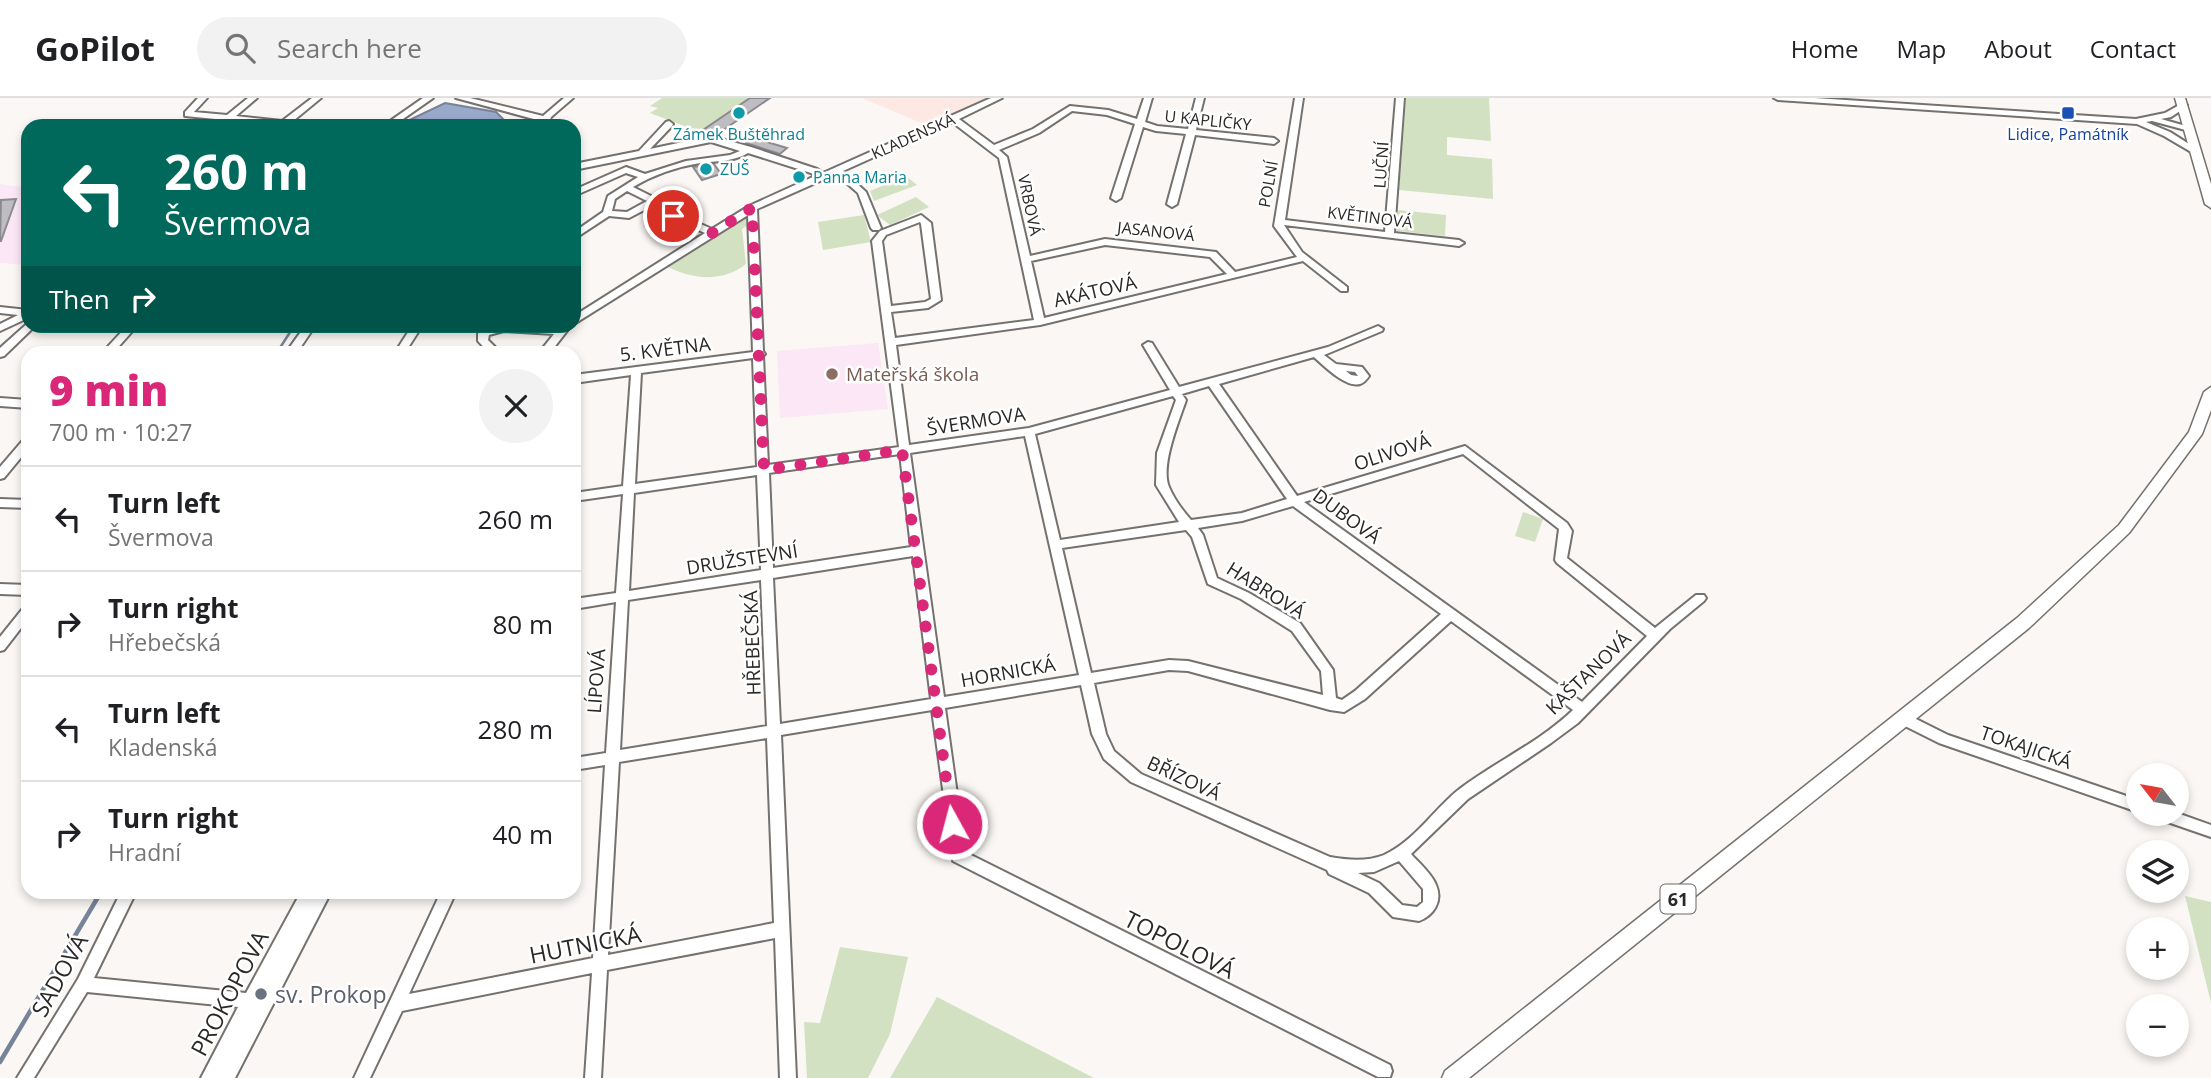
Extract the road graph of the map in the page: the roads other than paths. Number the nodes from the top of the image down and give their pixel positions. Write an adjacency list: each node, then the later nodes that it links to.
1 (203, 98): 14 (street)
2 (253, 98): 14 (street)
3 (317, 98): 17 (street)
4 (429, 98): 18 (street)
5 (460, 98): 19 (street)
6 (569, 98): 20 (street)
7 (998, 98): 15 (street, KLADENSKÁ)
8 (1148, 98): 23 (street, U KAPLIČKY)
9 (1200, 98): 25 (street)
10 (1299, 98): 43 (street, POLNÍ)
11 (1400, 98): 47 (street, LUČNÍ)
12 (1778, 98): 21 (street)
13 (2182, 102): 21 (street); 24 (main road)
14 (230, 117): 16 (street)
15 (953, 118): 27 (street); 32 (street, KLADENSKÁ)
16 (243, 119)
17 (291, 119)
18 (398, 119)
19 (531, 119)
20 (549, 119)
21 (2151, 123): 24 (street); 30 (street)
22 (669, 124): 29 (street)
23 (1140, 124): 25 (street, U KAPLIČKY); 27 (street, U KAPLIČKY); 38 (street, U KAPLIČKY)
24 (2190, 130): 30 (main road)
25 (1191, 132): 26 (street, U KAPLIČKY); 39 (street)
26 (1274, 141)
27 (995, 148): 50 (street, VRBOVÁ)
28 (748, 149): 29 (street); 33 (street); 34 (street)
29 (643, 151): 31 (street)
30 (2196, 151): 37 (main road)
31 (581, 166)
32 (837, 170): 34 (street, KLADENSKÁ); 44 (street)
33 (644, 176): 35 (street); 36 (street)
34 (821, 177): 41 (street, KLADENSKÁ)
35 (626, 187): 40 (street); 42 (street)
36 (581, 190)
37 (2210, 196)
38 (1116, 198)
39 (1172, 204)
40 (649, 205): 42 (street); 46 (street)
41 (752, 208): 46 (street, KLADENSKÁ); 69 (street, HŘEBEČSKÁ)
42 (607, 213): 45 (street)
43 (1279, 222): 47 (street, KVĚTINOVÁ); 49 (street, POLNÍ)
44 (876, 228)
45 (581, 231)
46 (712, 233): 56 (street, KLADENSKÁ)
47 (1389, 235): 48 (street, KVĚTINOVÁ)
48 (1459, 243)
49 (1305, 258): 51 (street, AKÁTOVÁ); 52 (street, POLNÍ)
50 (1026, 260): 51 (street, JASANOVÁ); 58 (street, VRBOVÁ)
51 (1234, 276): 58 (street, AKÁTOVÁ)
52 (1345, 289)
53 (0, 310): 55 (street)
54 (885, 310): 54 (street); 64 (street)
55 (21, 313)
56 (581, 317)
57 (21, 318): 59 (street)
58 (1040, 322): 64 (street, AKÁTOVÁ)
59 (0, 328)
60 (1378, 329): 68 (street)
61 (22, 333): 67 (street)
62 (126, 333): 66 (street)
63 (0, 336): 67 (street)
64 (890, 342): 80 (street)
65 (1148, 345): 74 (street)
66 (113, 346)
67 (3, 351)
68 (1317, 354): 70 (street); 73 (street)
69 (760, 355): 71 (street, 5. KVĚTNA); 81 (street, HŘEBEČSKÁ)
70 (1332, 367)
71 (636, 371): 72 (street, 5. KVĚTNA); 83 (street, LÍPOVÁ)
72 (581, 378)
73 (1212, 382): 74 (street, ŠVERMOVA); 85 (street, DUBOVÁ)
74 (1178, 391): 78 (street, ŠVERMOVA); 88 (street, HABROVÁ)
75 (2211, 392): 105 (main road, 61)
76 (0, 402): 77 (street)
77 (21, 404)
78 (1029, 432): 80 (street, ŠVERMOVA); 89 (street, BŘÍZOVÁ)
79 (21, 450): 82 (street)
80 (902, 450): 81 (street, ŠVERMOVA); 90 (street)
81 (764, 470): 83 (street, ŠVERMOVA); 91 (street, HŘEBEČSKÁ)
82 (0, 475)
83 (628, 489): 84 (street, ŠVERMOVA); 94 (street, LÍPOVÁ)
84 (581, 496)
85 (1294, 501): 88 (street, OLIVOVÁ); 97 (street, DUBOVÁ); 99 (street, OLIVOVÁ)
86 (0, 503): 87 (street)
87 (21, 504)
88 (1188, 525): 89 (street, OLIVOVÁ); 103 (street, HABROVÁ)
89 (1055, 545): 101 (street, BŘÍZOVÁ)
90 (916, 551): 91 (street, DRUŽSTEVNÍ); 102 (street)
91 (768, 574): 94 (street, DRUŽSTEVNÍ); 106 (street, HŘEBEČSKÁ)
92 (0, 589): 93 (street)
93 (21, 590)
94 (622, 597): 96 (street, DRUŽSTEVNÍ); 107 (street, LÍPOVÁ)
95 (1700, 598): 99 (street, KAŠTANOVÁ)
96 (581, 603)
97 (1449, 615): 103 (street); 104 (street, DUBOVÁ)
98 (21, 619): 100 (street)
99 (1655, 635): 104 (street, KAŠTANOVÁ)
100 (0, 646)
101 (1086, 678): 102 (street, HORNICKÁ); 103 (street, HORNICKÁ); 114 (street, BŘÍZOVÁ)
102 (937, 703): 106 (street, HORNICKÁ); 124 (street, TOPOLOVÁ)
103 (1330, 704)
104 (1583, 710): 111 (street, KAŠTANOVÁ)
105 (1904, 719): 109 (street, TOKAJICKÁ); 131 (main road, 61)
106 (775, 730): 107 (street, HORNICKÁ); 119 (street, HŘEBEČSKÁ)
107 (612, 758): 108 (street, HORNICKÁ); 120 (street, LÍPOVÁ)
108 (581, 763)
109 (2126, 802)
110 (2189, 824): 112 (street)
111 (1434, 825): 113 (street, BŘÍZOVÁ)
112 (2211, 831)
113 (1402, 855): 114 (street, BŘÍZOVÁ); 114 (street)
114 (1315, 859)
115 (126, 899): 121 (street, SADOVÁ)
116 (305, 899): 122 (street, PROKOPOVA)
117 (320, 899): 127 (street, PROKOPOVA)
118 (446, 899): 123 (street)
119 (782, 929): 120 (street, HUTNICKÁ); 130 (street, HŘEBEČSKÁ)
120 (600, 965): 123 (street, HUTNICKÁ); 129 (street, LÍPOVÁ)
121 (83, 984): 122 (street); 125 (street, SADOVÁ)
122 (251, 1000): 126 (street, PROKOPOVA)
123 (397, 1004): 128 (street)
124 (1384, 1071)
125 (24, 1078)
126 (209, 1078)
127 (226, 1078)
128 (362, 1078)
129 (593, 1078)
130 (788, 1078)
131 (1452, 1078)

